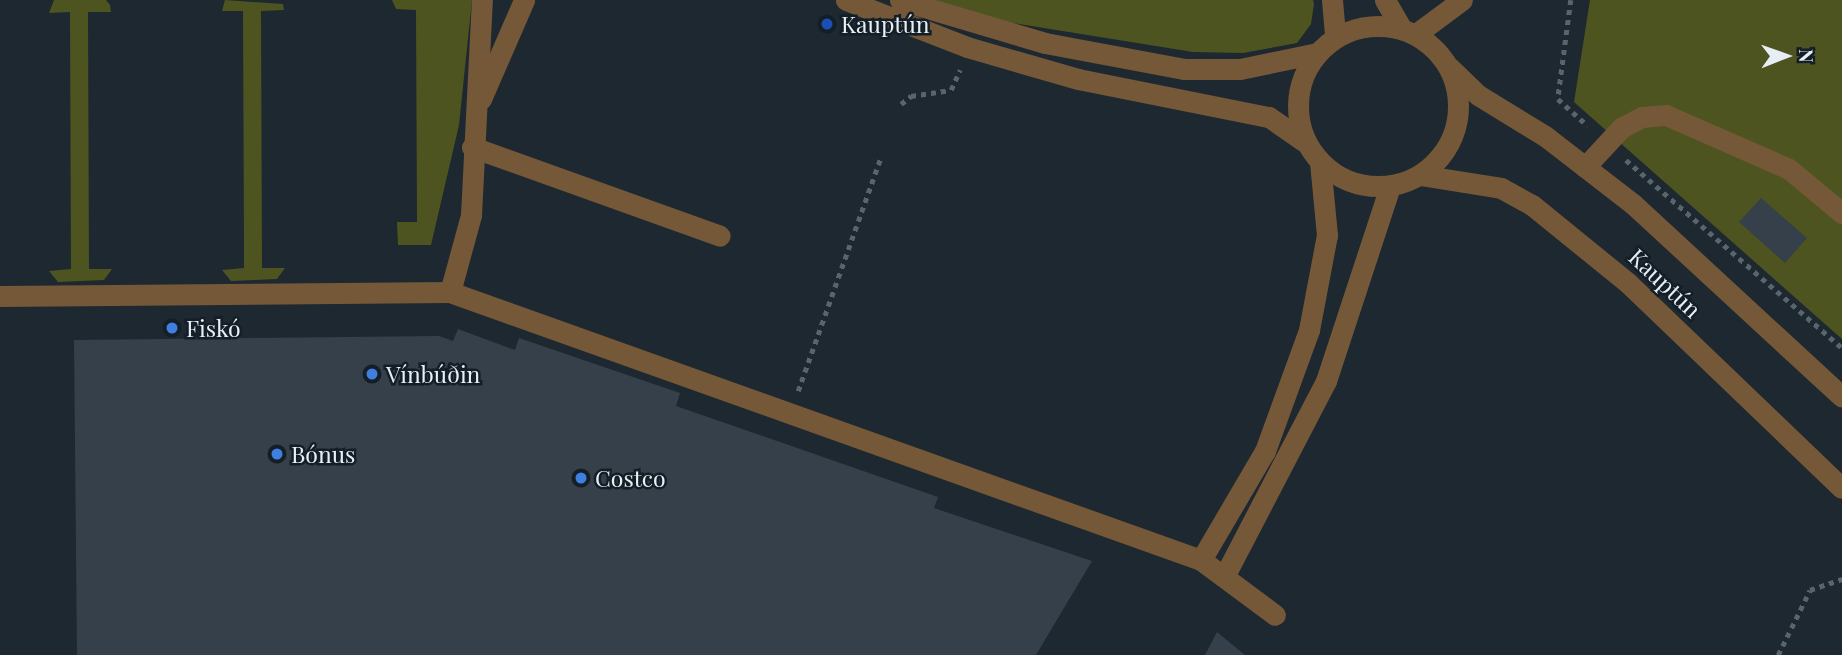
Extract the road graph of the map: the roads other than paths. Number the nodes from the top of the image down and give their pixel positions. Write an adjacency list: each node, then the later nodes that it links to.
1 (482, 0): 12 (street)
2 (523, 0): 12 (street)
3 (846, 0): 13 (street, Kauptún)
4 (900, 0): 10 (street, Kauptún)
5 (1332, 0): 9 (street)
6 (1385, 0): 8 (street, Kauptún)
7 (1462, 0): 8 (street)
8 (1409, 31): 9 (street, Kauptún); 11 (street, Kauptún)
9 (1335, 37): 10 (street, Kauptún)
10 (1317, 53): 13 (street, Kauptún)
11 (1449, 67): 16 (street, Kauptún); 17 (street, Kauptún)
12 (481, 100): 14 (street)
13 (1306, 142): 15 (street, Kauptún)
14 (472, 147): 20 (street); 21 (street)
15 (1320, 162): 18 (street, Kauptún); 25 (street, Kauptún)
16 (1585, 167): 19 (street); 23 (street, Kauptún)
17 (1419, 175): 18 (street, Kauptún); 24 (street, Kauptún)
18 (1390, 186): 26 (street)
19 (1842, 212)
20 (720, 236)
21 (450, 292): 22 (street); 25 (street)
22 (0, 296)
23 (1842, 397)
24 (1840, 490)
25 (1201, 560): 26 (street)
26 (1225, 575): 27 (street)
27 (1275, 615)

